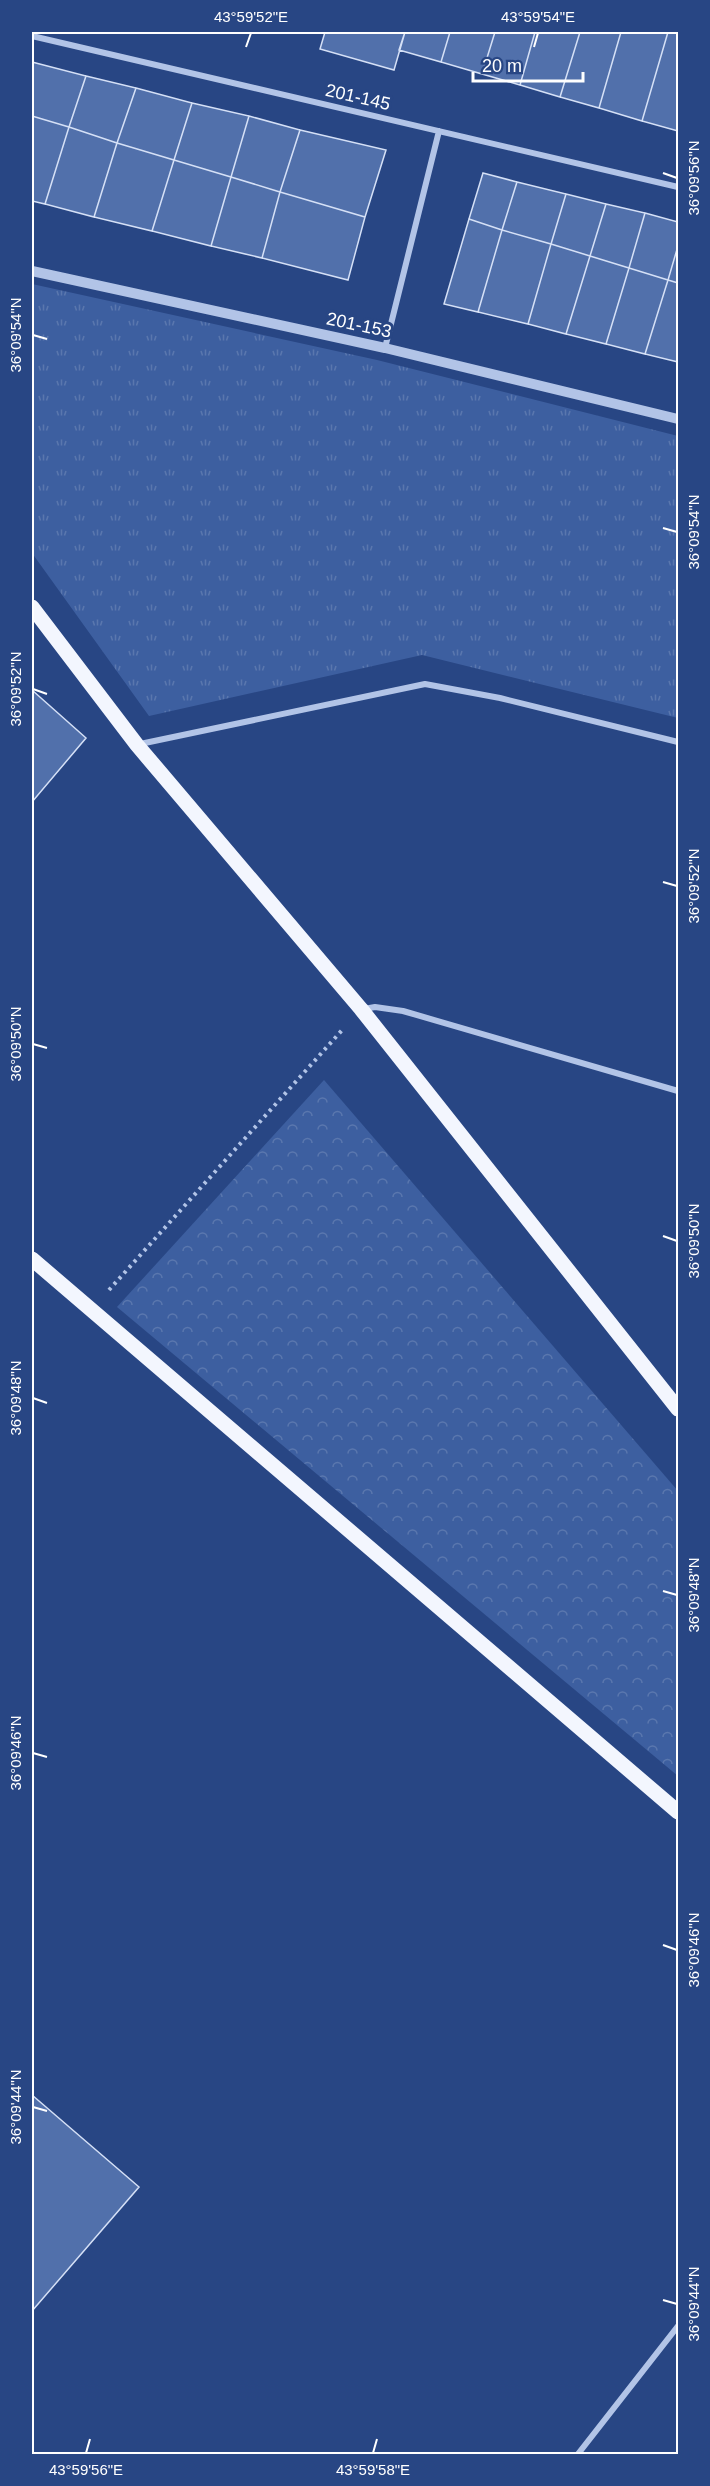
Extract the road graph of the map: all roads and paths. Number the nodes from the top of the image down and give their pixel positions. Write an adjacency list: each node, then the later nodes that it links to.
1 (32, 36): 2 (street, 201-145)
2 (439, 131): 3 (street, 201-145); 5 (street)
3 (678, 187)
4 (32, 271): 5 (street, 201-153)
5 (385, 348): 6 (street, 201-153)
6 (678, 419)
7 (32, 607): 9 (main road)
8 (678, 742): 9 (street)
9 (137, 745): 10 (main road)
10 (361, 1010): 11 (street); 13 (path); 14 (main road)
11 (678, 1091)
12 (32, 1259): 13 (main road)
13 (92, 1309): 15 (main road)
14 (678, 1409)
15 (678, 1812)
16 (678, 2326): 17 (street)
17 (578, 2454)

